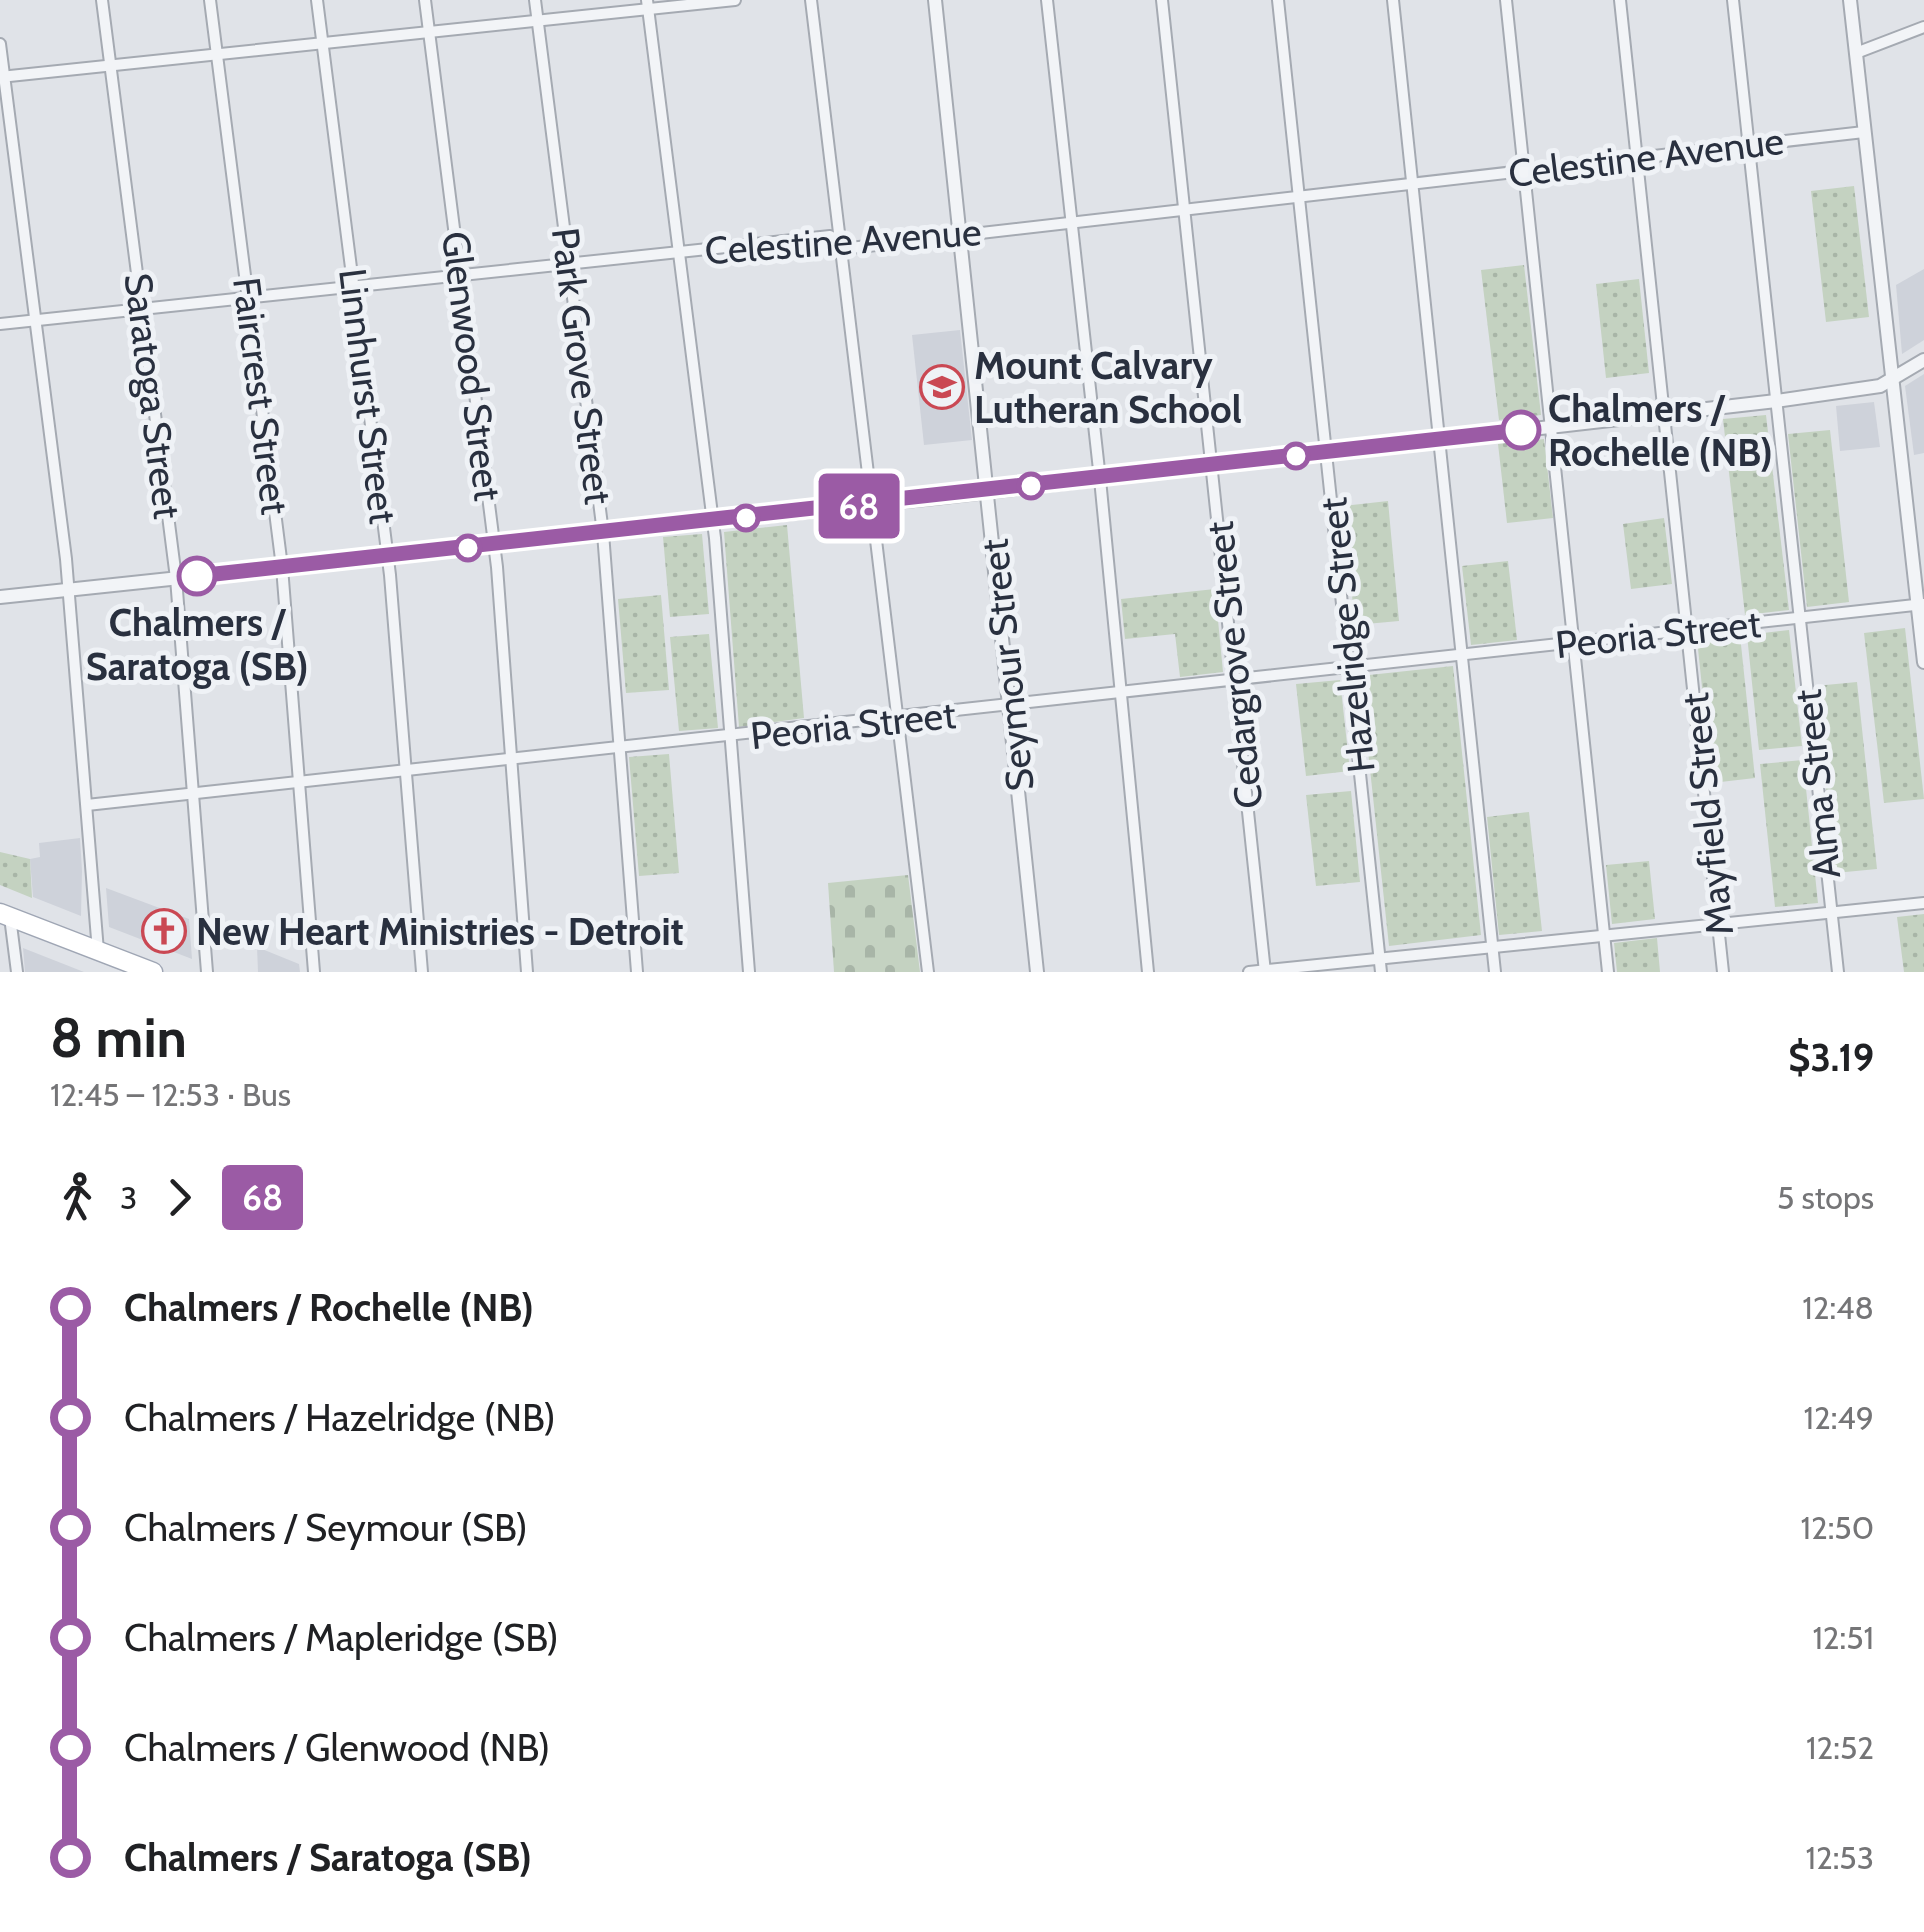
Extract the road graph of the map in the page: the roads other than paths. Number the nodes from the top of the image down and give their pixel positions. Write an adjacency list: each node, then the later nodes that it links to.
1 (102, 0): 25 (street, Saratoga Street)
2 (210, 0): 24 (street, Faircrest Street)
3 (318, 0): 22 (street, Linnhurst Street)
4 (425, 0): 20 (street, Glenwood Street)
5 (535, 0): 18 (street, Park Grove Street)
6 (735, 0): 17 (street)
7 (811, 0): 36 (street)
8 (935, 0): 35 (street, Seymour Street)
9 (1046, 0): 34 (street)
10 (1162, 0): 33 (street, Cedargrove Street)
11 (1278, 0): 32 (street, Hazelridge Street)
12 (1393, 0): 31 (street)
13 (1506, 0): 30 (street)
14 (1620, 0): 29 (street, Mayfield Street)
15 (1733, 0): 28 (street, Alma Street)
16 (1850, 0): 23 (street)
17 (648, 5): 18 (street); 37 (street)
18 (538, 21): 20 (street); 38 (street, Park Grove Street)
19 (1924, 26): 23 (street)
20 (430, 32): 22 (street); 39 (street, Glenwood Street)
21 (0, 44): 26 (street)
22 (323, 44): 24 (street); 40 (street, Linnhurst Street)
23 (1856, 53): 27 (street)
24 (217, 54): 25 (street); 41 (street, Faircrest Street)
25 (111, 66): 26 (street); 42 (street, Saratoga Street)
26 (2, 77): 43 (street)
27 (1864, 132): 28 (street, Celestine Avenue); 46 (street)
28 (1748, 145): 29 (street, Celestine Avenue); 47 (street, Alma Street)
29 (1636, 158): 30 (street, Celestine Avenue); 48 (street, Mayfield Street)
30 (1524, 170): 31 (street, Celestine Avenue); 49 (street)
31 (1413, 183): 32 (street, Celestine Avenue); 50 (street)
32 (1300, 196): 33 (street, Celestine Avenue); 51 (street, Hazelridge Street)
33 (1186, 210): 34 (street, Celestine Avenue); 52 (street, Cedargrove Street)
34 (1071, 223): 35 (street, Celestine Avenue); 53 (street)
35 (961, 236): 36 (street, Celestine Avenue); 54 (street, Seymour Street)
36 (840, 242): 37 (street, Celestine Avenue); 55 (street)
37 (680, 252): 38 (street, Celestine Avenue); 56 (street)
38 (570, 264): 39 (street, Celestine Avenue); 57 (street, Park Grove Street)
39 (461, 275): 40 (street, Celestine Avenue); 58 (street, Glenwood Street)
40 (354, 287): 41 (street, Celestine Avenue); 59 (street, Linnhurst Street)
41 (248, 298): 42 (street, Celestine Avenue); 60 (street, Faircrest Street)
42 (142, 309): 43 (street, Celestine Avenue); 61 (street, Saratoga Street)
43 (36, 320): 44 (street, Celestine Avenue); 62 (street)
44 (0, 324)
45 (1924, 360): 46 (street)
46 (1890, 380): 47 (street); 64 (street)
47 (1776, 401): 48 (street); 65 (street, Alma Street)
48 (1664, 414): 49 (street); 66 (street, Mayfield Street)
49 (1554, 426): 50 (street); 67 (street)
50 (1442, 440): 51 (street); 68 (street)
51 (1329, 452): 52 (street); 70 (street, Hazelridge Street)
52 (1214, 466): 53 (street); 71 (street, Cedargrove Street)
53 (1100, 479): 54 (street); 72 (street)
54 (990, 491): 55 (street); 73 (street, Seymour Street)
55 (870, 505): 56 (street); 74 (street)
56 (713, 522): 57 (street); 75 (street)
57 (603, 533): 58 (street); 76 (street, Park Grove Street)
58 (494, 545): 59 (street); 77 (street, Glenwood Street)
59 (388, 556): 60 (street); 78 (street, Linnhurst Street)
60 (282, 567): 61 (street); 79 (street, Faircrest Street)
61 (176, 578): 62 (street); 80 (street, Saratoga Street)
62 (69, 590): 63 (street); 81 (street)
63 (0, 597)
64 (1921, 605): 65 (street, Peoria Street); 69 (street)
65 (1800, 618): 66 (street, Peoria Street); 83 (street, Alma Street)
66 (1688, 631): 67 (street, Peoria Street); 85 (street, Mayfield Street)
67 (1576, 644): 68 (street, Peoria Street); 86 (street)
68 (1464, 656): 70 (street, Peoria Street); 87 (street)
69 (1924, 662)
70 (1351, 669): 71 (street, Peoria Street); 89 (street, Hazelridge Street)
71 (1236, 682): 72 (street, Peoria Street); 91 (street, Cedargrove Street)
72 (1121, 695): 73 (street, Peoria Street); 101 (street)
73 (1011, 707): 74 (street, Peoria Street); 100 (street, Seymour Street)
74 (896, 720): 75 (street, Peoria Street); 99 (street)
75 (730, 738): 76 (street, Peoria Street); 98 (street)
76 (620, 749): 77 (street, Peoria Street); 97 (street, Park Grove Street)
77 (512, 761): 78 (street, Peoria Street); 96 (street, Glenwood Street)
78 (406, 772): 79 (street, Peoria Street); 95 (street, Linnhurst Street)
79 (300, 783): 80 (street, Peoria Street); 94 (street, Faircrest Street)
80 (193, 794): 81 (street, Peoria Street); 93 (street, Saratoga Street)
81 (87, 806): 88 (street)
82 (1924, 904): 83 (street)
83 (1830, 914): 85 (street); 107 (street, Alma Street)
84 (5, 915): 88 (main road); 92 (street)
85 (1718, 924): 86 (street); 106 (street, Mayfield Street)
86 (1605, 935): 87 (street); 105 (street)
87 (1492, 947): 89 (street); 104 (street)
88 (98, 951): 90 (main road)
89 (1380, 958): 91 (street); 103 (street, Hazelridge Street)
90 (150, 971)
91 (1265, 971): 102 (street)
92 (16, 972)
93 (207, 972)
94 (314, 972)
95 (422, 972)
96 (527, 972)
97 (637, 972)
98 (749, 972)
99 (928, 972)
100 (1036, 972)
101 (1148, 972)
102 (1249, 972)
103 (1381, 972)
104 (1494, 972)
105 (1608, 972)
106 (1724, 972)
107 (1838, 972)

